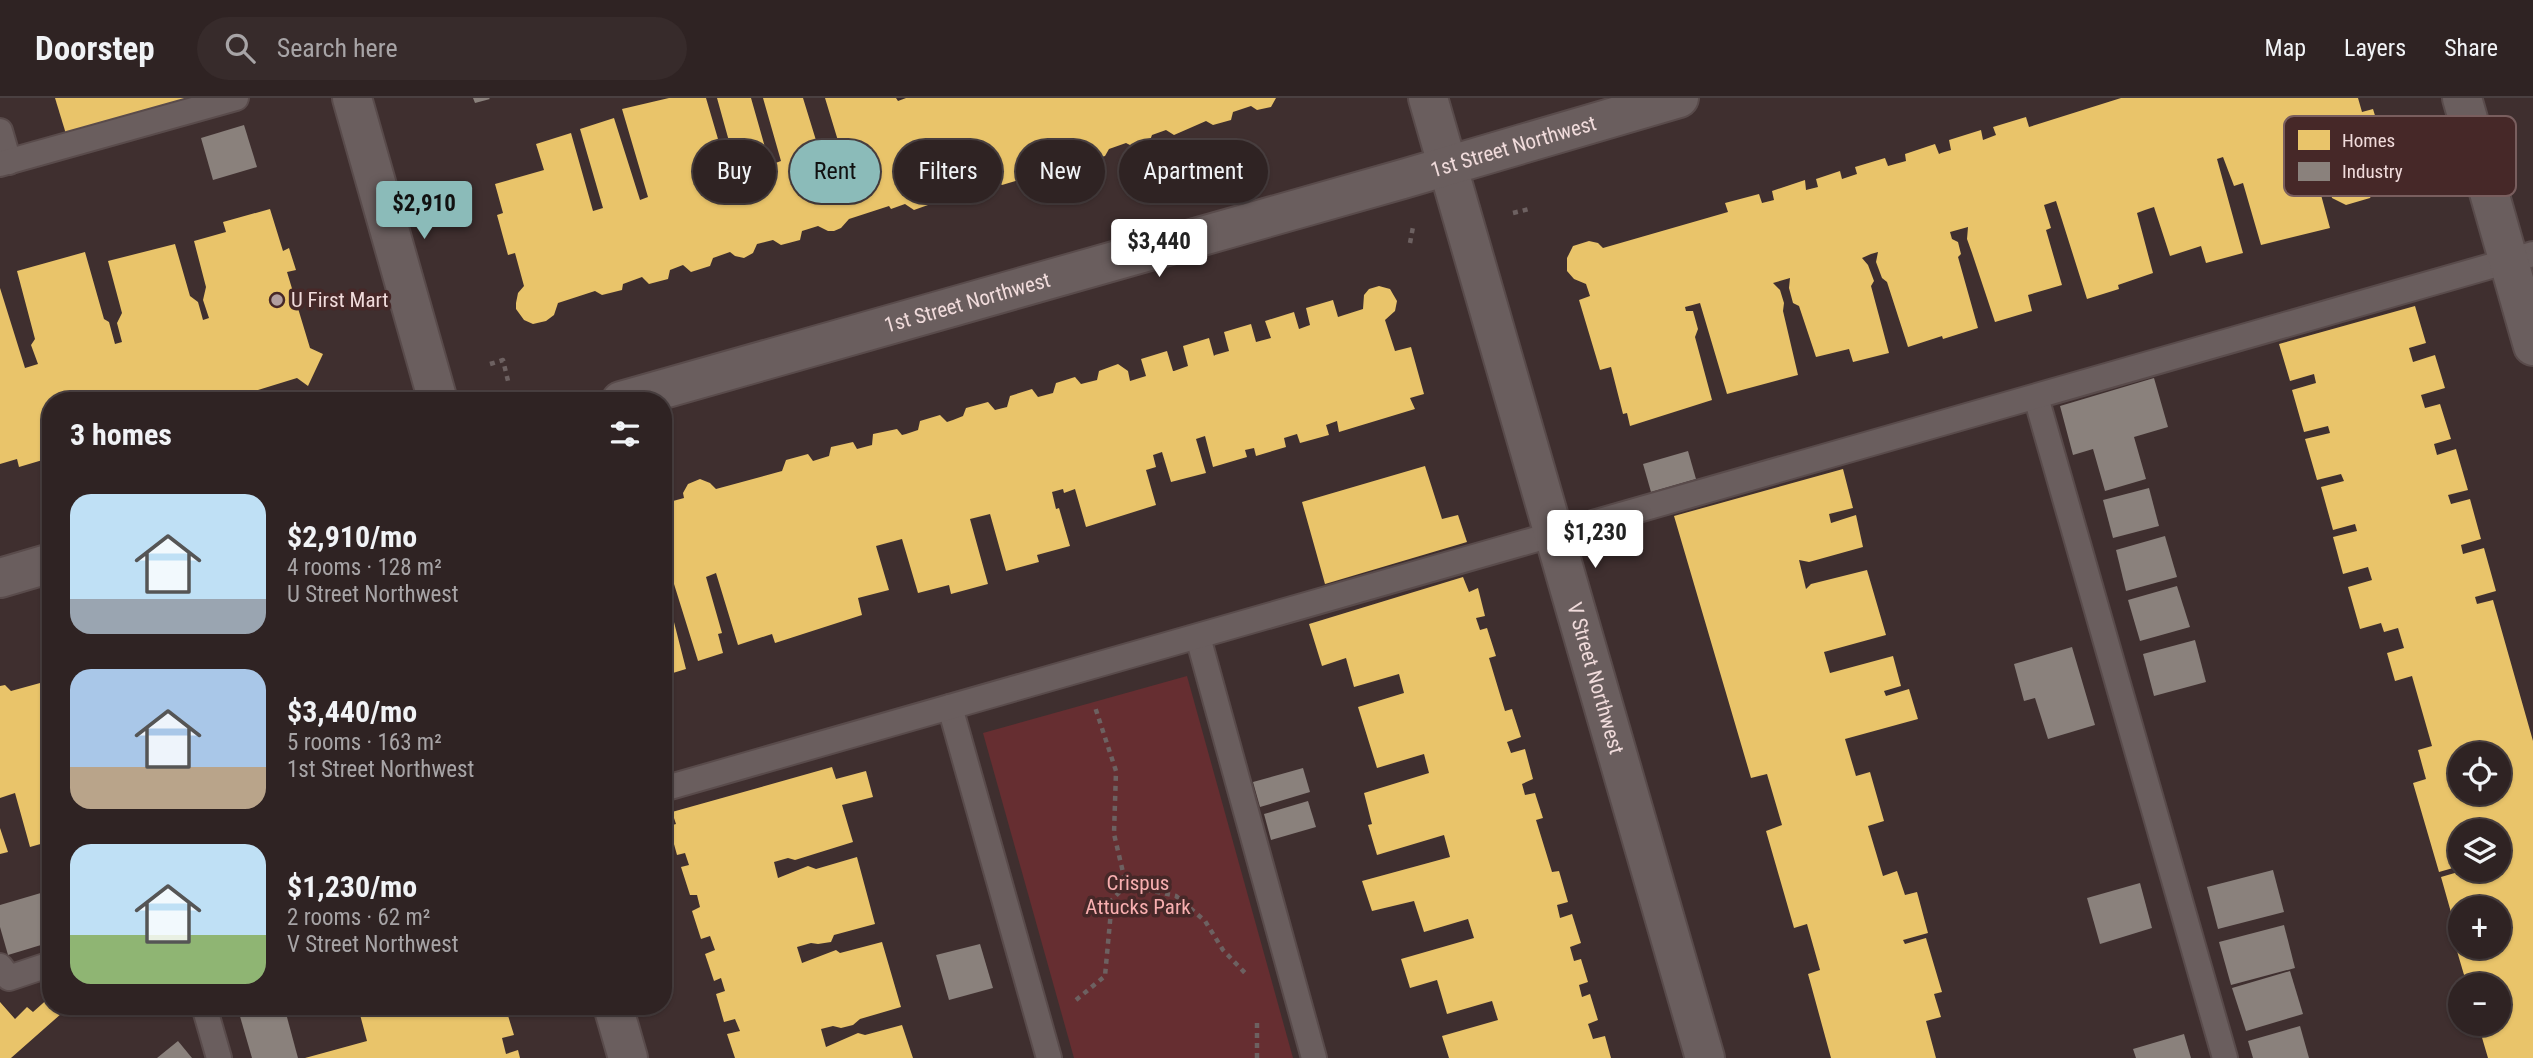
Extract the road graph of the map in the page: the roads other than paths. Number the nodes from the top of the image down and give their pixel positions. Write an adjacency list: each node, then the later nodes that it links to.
1 (236, 98): 8 (lane)
2 (352, 98): 13 (street)
3 (1428, 98): 9 (street, V Street Northwest)
4 (1679, 98): 9 (street, 1st Street Northwest)
5 (2462, 98): 6 (street)
6 (2469, 116)
7 (0, 131): 8 (lane)
8 (4, 163)
9 (1448, 165): 14 (street, 1st Street Northwest); 16 (street, V Street Northwest)
10 (2498, 196): 11 (street)
11 (2521, 257): 12 (street); 15 (lane)
12 (2533, 346)
13 (436, 392)
14 (653, 392)
15 (2036, 397): 16 (lane); 31 (lane)
16 (1554, 536): 19 (lane); 30 (street, V Street Northwest)
17 (42, 566): 18 (street)
18 (0, 578)
19 (1198, 637): 20 (lane); 29 (lane)
20 (950, 707): 21 (lane); 28 (lane)
21 (672, 786)
22 (0, 966): 23 (lane)
23 (42, 967)
24 (207, 1015): 26 (lane)
25 (616, 1015): 27 (street)
26 (219, 1058)
27 (628, 1058)
28 (1049, 1058)
29 (1314, 1058)
30 (1705, 1058)
31 (2225, 1058)

